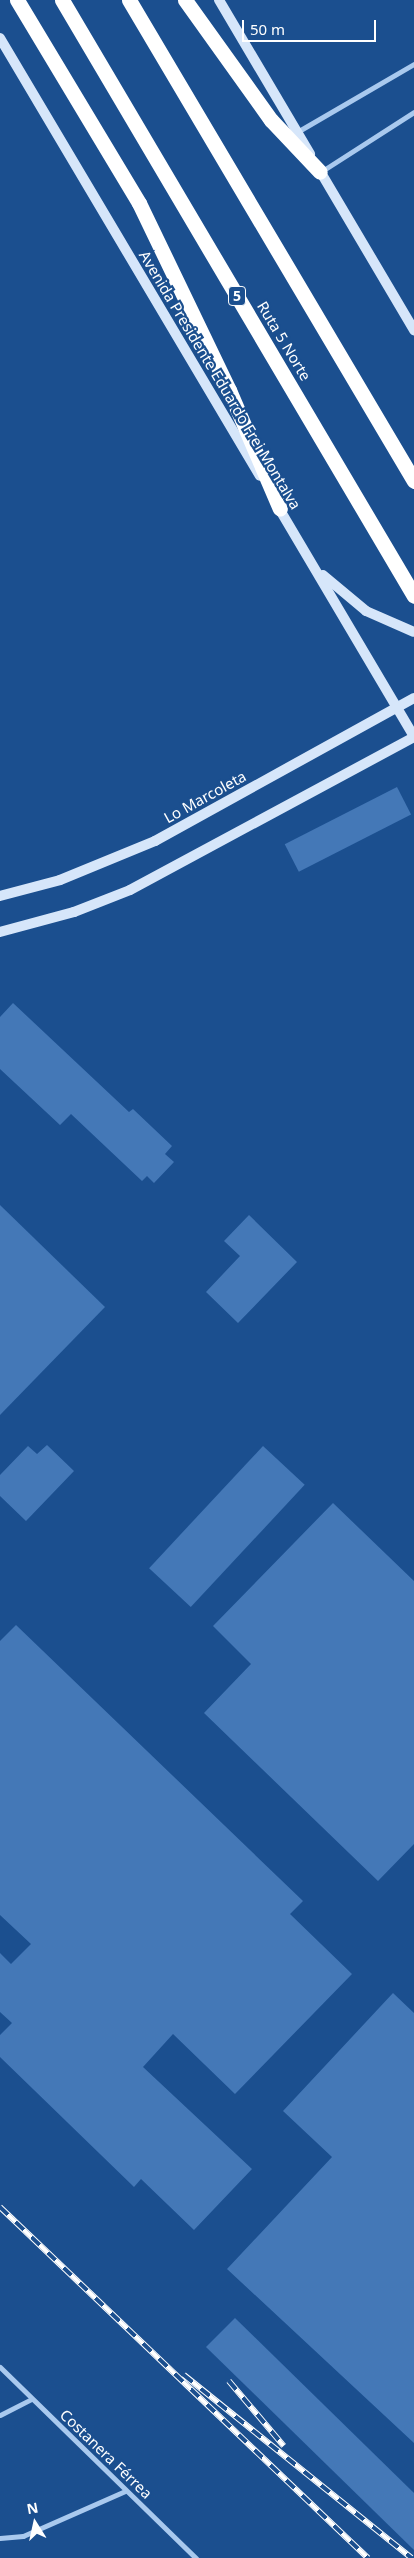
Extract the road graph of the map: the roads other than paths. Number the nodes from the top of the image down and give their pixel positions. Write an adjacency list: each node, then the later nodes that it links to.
1 (17, 0): 13 (highway)
2 (62, 0): 15 (highway, Ruta 5 Norte / 5)
3 (129, 0): 12 (highway)
4 (185, 0): 10 (highway)
5 (219, 0): 9 (main road)
6 (0, 38): 13 (main road, Avenida Presidente Eduardo Frei Montalva)
7 (414, 64): 9 (street)
8 (414, 112): 10 (street)
9 (297, 132): 10 (main road)
10 (320, 172): 11 (main road)
11 (414, 330)
12 (414, 481)
13 (280, 509): 14 (main road, Avenida Presidente Eduardo Frei Montalva)
14 (313, 565): 16 (main road); 18 (main road, Avenida Presidente Eduardo Frei Montalva)
15 (413, 594)
16 (414, 632)
17 (414, 698): 18 (main road, Lo Marcoleta)
18 (397, 707): 19 (main road, Avenida Presidente Eduardo Frei Montalva); 20 (main road, Lo Marcoleta)
19 (414, 737): 21 (main road)
20 (0, 896)
21 (0, 932)
22 (0, 2367): 23 (street, Costanera Férrea)
23 (31, 2399): 24 (street); 25 (street, Costanera Férrea)
24 (0, 2415)
25 (125, 2491): 26 (street); 27 (street, Costanera Férrea)
26 (0, 2538)
27 (196, 2558)

